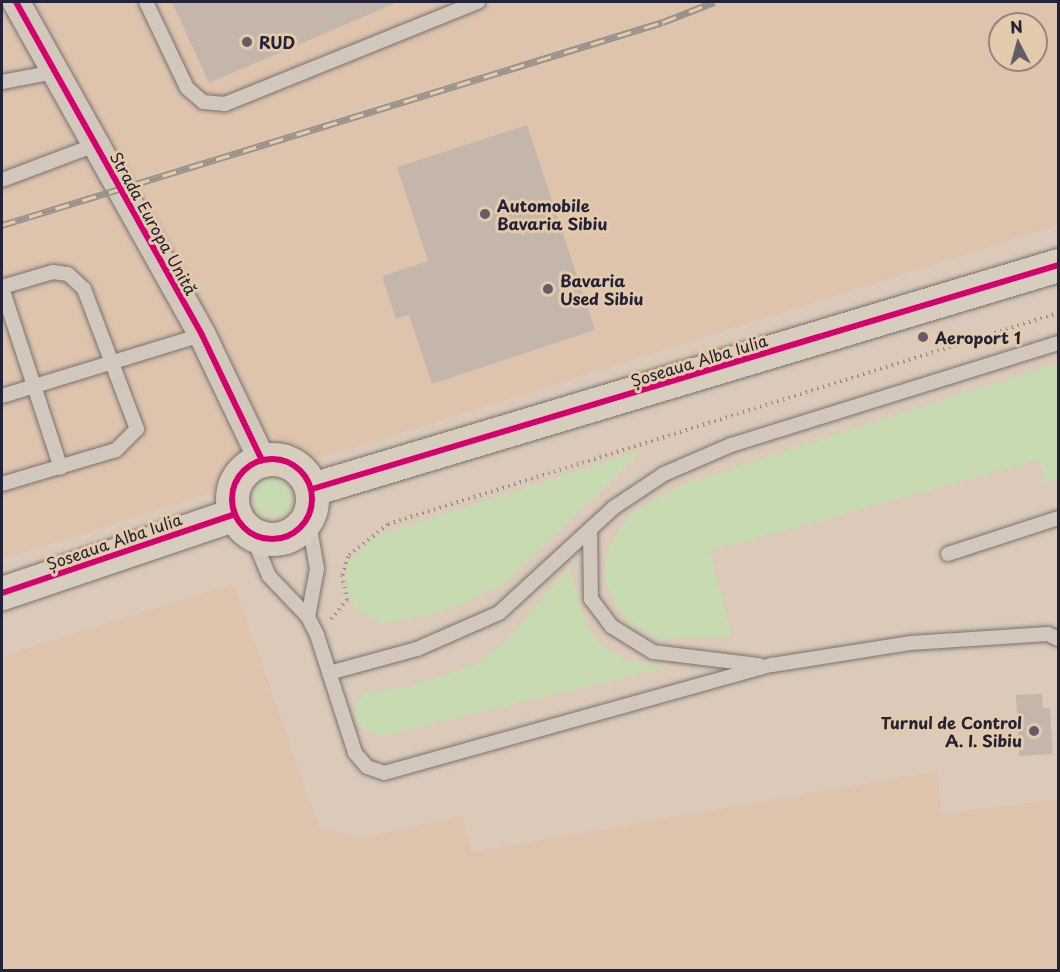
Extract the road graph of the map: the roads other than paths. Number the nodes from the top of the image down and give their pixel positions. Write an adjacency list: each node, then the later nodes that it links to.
1 (16, 2): 4 (street, Strada Europa Unită)
2 (146, 2): 3 (lane)
3 (478, 2)
4 (55, 72): 5 (lane); 6 (street, Strada Europa Unită)
5 (2, 82)
6 (95, 146): 7 (lane); 10 (street, Strada Europa Unită)
7 (2, 180)
8 (1059, 265): 18 (main road, Șoseaua Alba Iulia)
9 (2, 288): 12 (lane); 13 (lane)
10 (202, 335): 12 (lane); 15 (street, Strada Europa Unită)
11 (1059, 343): 21 (lane)
12 (115, 362): 13 (lane); 16 (lane)
13 (35, 386): 14 (lane); 16 (lane)
14 (2, 396)
15 (262, 460): 18 (main road); 20 (main road)
16 (61, 468): 17 (lane)
17 (2, 484)
18 (310, 503): 20 (main road); 24 (lane)
19 (1059, 518): 22 (lane)
20 (243, 523): 23 (main road, Șoseaua Alba Iulia); 24 (lane)
21 (590, 531): 26 (lane); 27 (lane)
22 (948, 554)
23 (2, 593)
24 (308, 617): 27 (lane)
25 (1055, 635): 26 (lane)
26 (772, 665): 27 (lane)
27 (329, 673)

